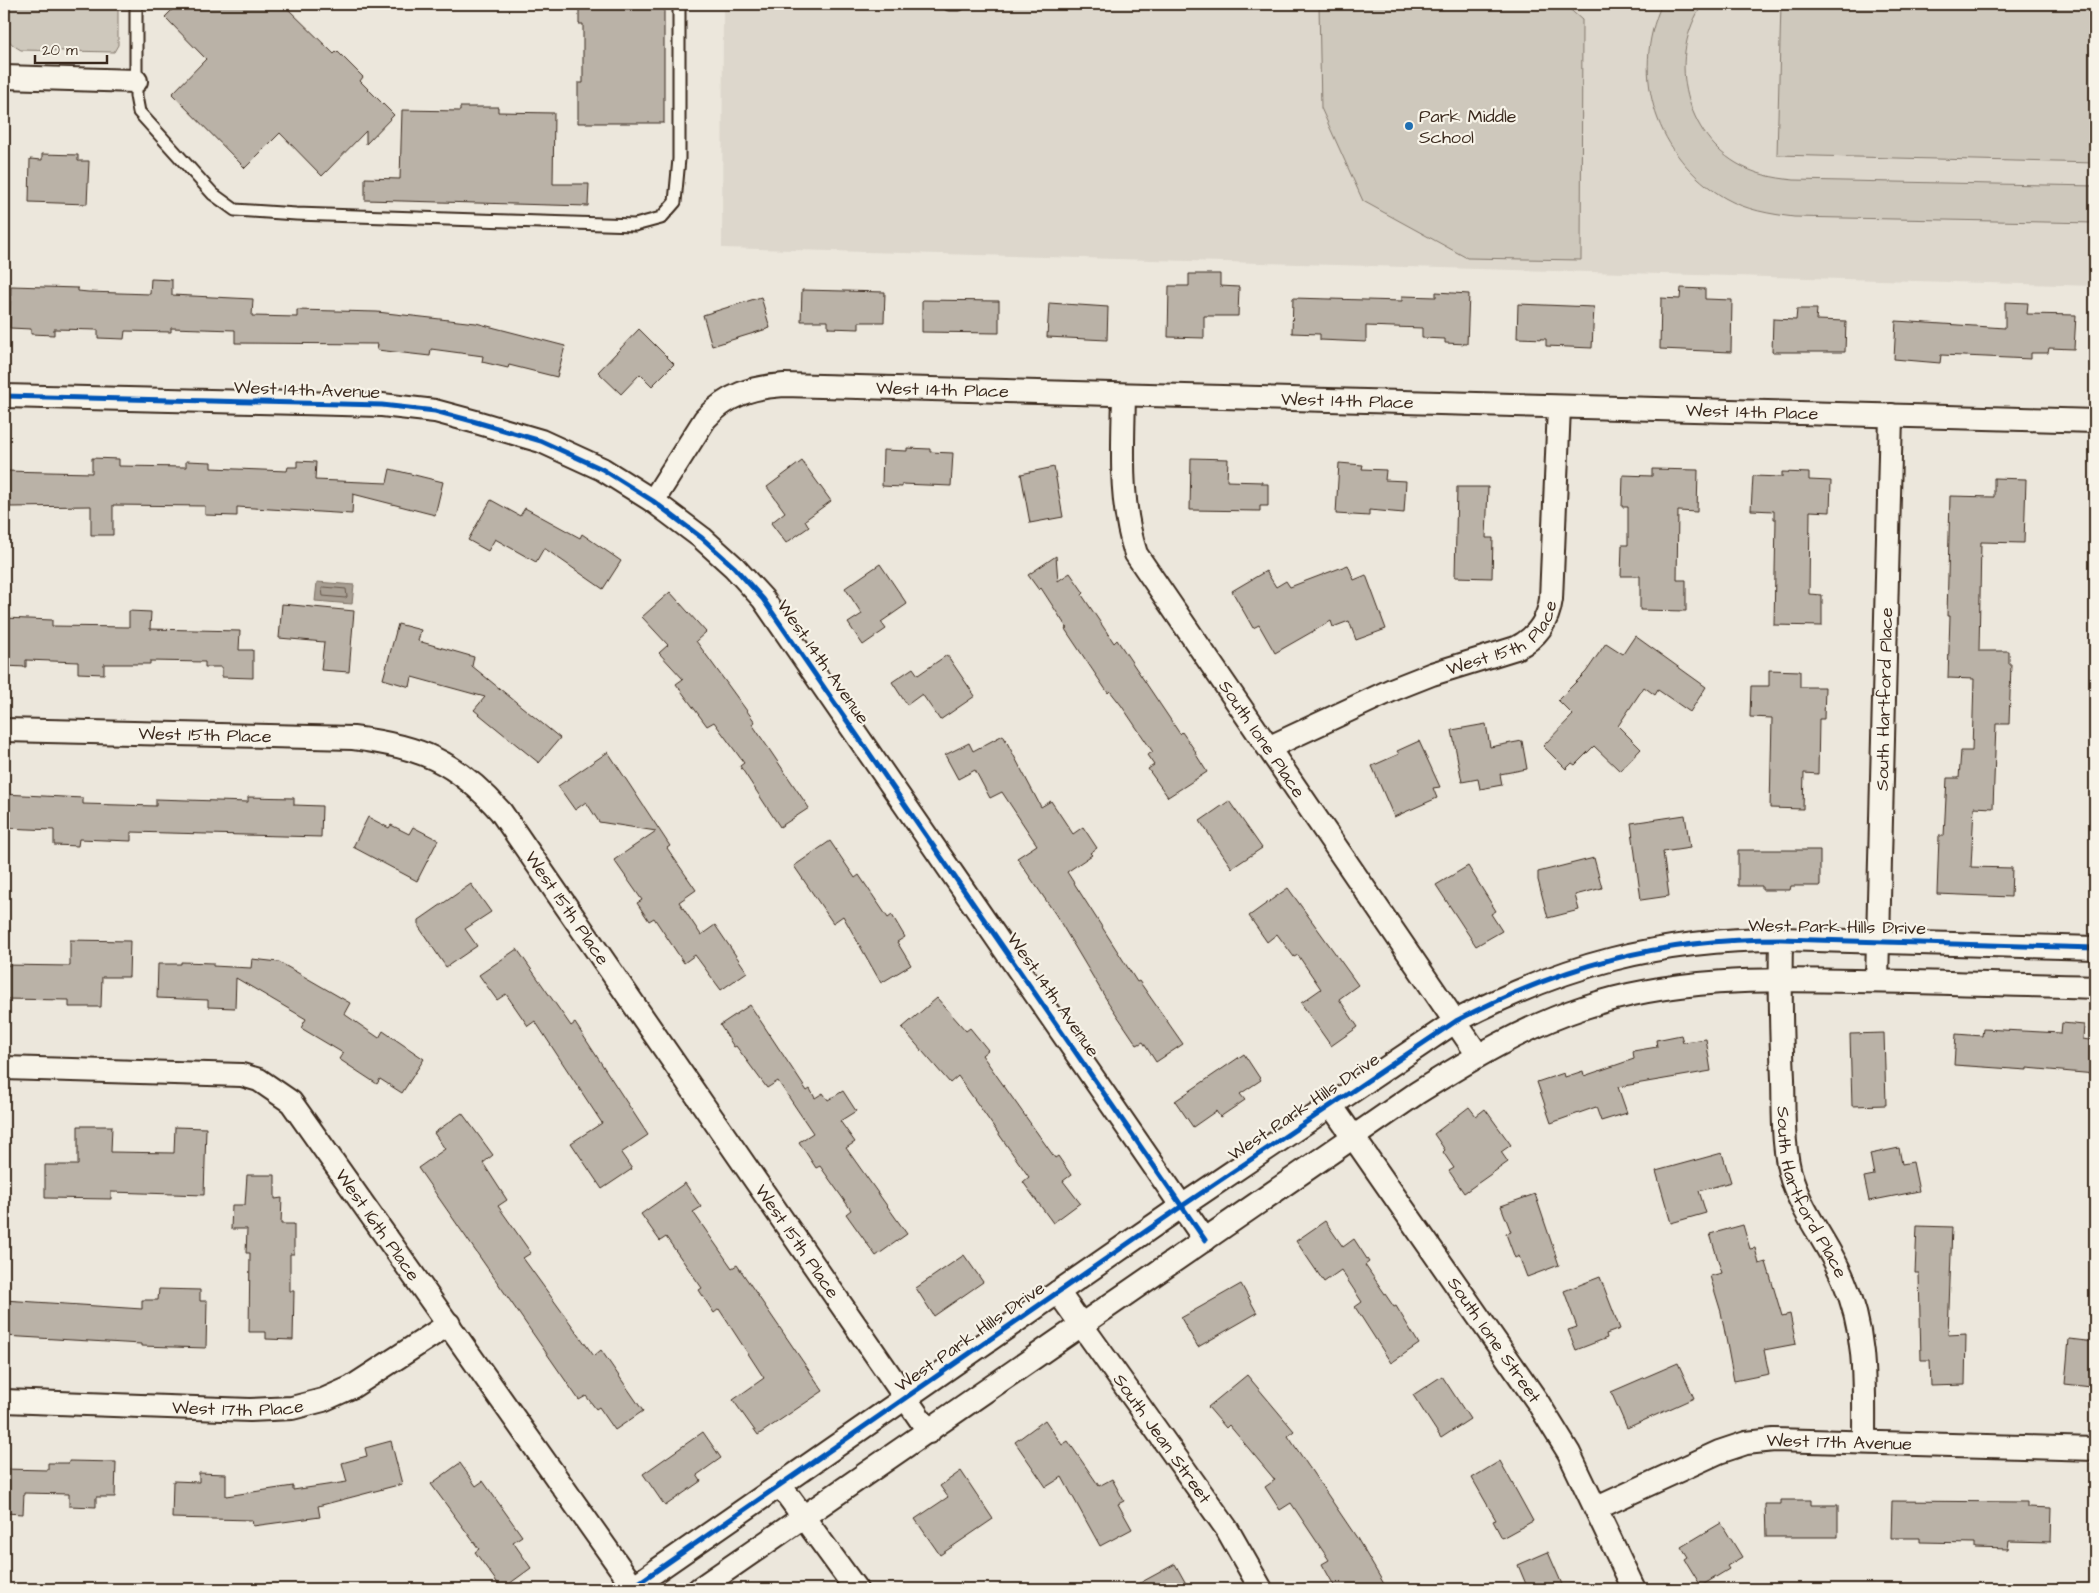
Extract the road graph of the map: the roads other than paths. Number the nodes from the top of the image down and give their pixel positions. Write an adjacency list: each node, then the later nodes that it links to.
1 (136, 4): 6 (lane)
2 (679, 4): 6 (lane)
3 (948, 4): 4 (lane)
4 (959, 4)
5 (4, 77): 6 (street)
6 (136, 80)
7 (1124, 395): 9 (street, West 14th Place); 12 (street, West 14th Place); 14 (street, South Ione Place)
8 (4, 396): 12 (street, West 14th Avenue)
9 (1559, 407): 10 (street, West 14th Place); 14 (street, West 15th Place)
10 (1891, 415): 11 (street, West 14th Place); 16 (street, South Hartford Place)
11 (2095, 421)
12 (653, 501): 26 (street, West 14th Avenue)
13 (4, 730): 31 (street, West 15th Place)
14 (1270, 747): 21 (street, South Ione Place)
15 (1781, 939): 16 (street, West Park Hills Drive); 18 (street, South Hartford Place); 21 (street, West Park Hills Drive)
16 (1877, 941): 17 (street, West Park Hills Drive); 19 (street, South Hartford Place)
17 (2095, 948)
18 (1780, 979): 19 (street); 22 (street); 34 (street, South Hartford Place)
19 (1877, 981): 20 (street)
20 (2095, 987)
21 (1456, 1021): 22 (street, South Ione Place); 24 (street, West Park Hills Drive)
22 (1478, 1055): 25 (street)
23 (4, 1068): 29 (street, West 16th Place)
24 (1331, 1105): 25 (street, South Ione Street); 26 (street, West Park Hills Drive)
25 (1354, 1136): 27 (street); 37 (street, South Ione Street)
26 (1182, 1206): 27 (street, West 14th Avenue); 28 (street, West Park Hills Drive)
27 (1205, 1240): 30 (street)
28 (1058, 1292): 30 (street, South Jean Street); 31 (street, West Park Hills Drive)
29 (449, 1324): 32 (street, West 17th Place); 39 (street, West 16th Place)
30 (1081, 1325): 33 (street); 42 (street, South Jean Street)
31 (906, 1398): 33 (street, West 15th Place); 36 (street, West Park Hills Drive)
32 (4, 1401)
33 (929, 1432): 38 (street)
34 (1864, 1441): 35 (street, West 17th Avenue); 37 (street, West 17th Avenue)
35 (2095, 1448)
36 (780, 1485): 38 (street); 39 (street, West Park Hills Drive)
37 (1597, 1508): 43 (street, South Ione Street)
38 (804, 1516): 40 (street); 41 (street)
39 (633, 1588)
40 (699, 1589)
41 (856, 1589)
42 (1261, 1589)
43 (1634, 1589)

